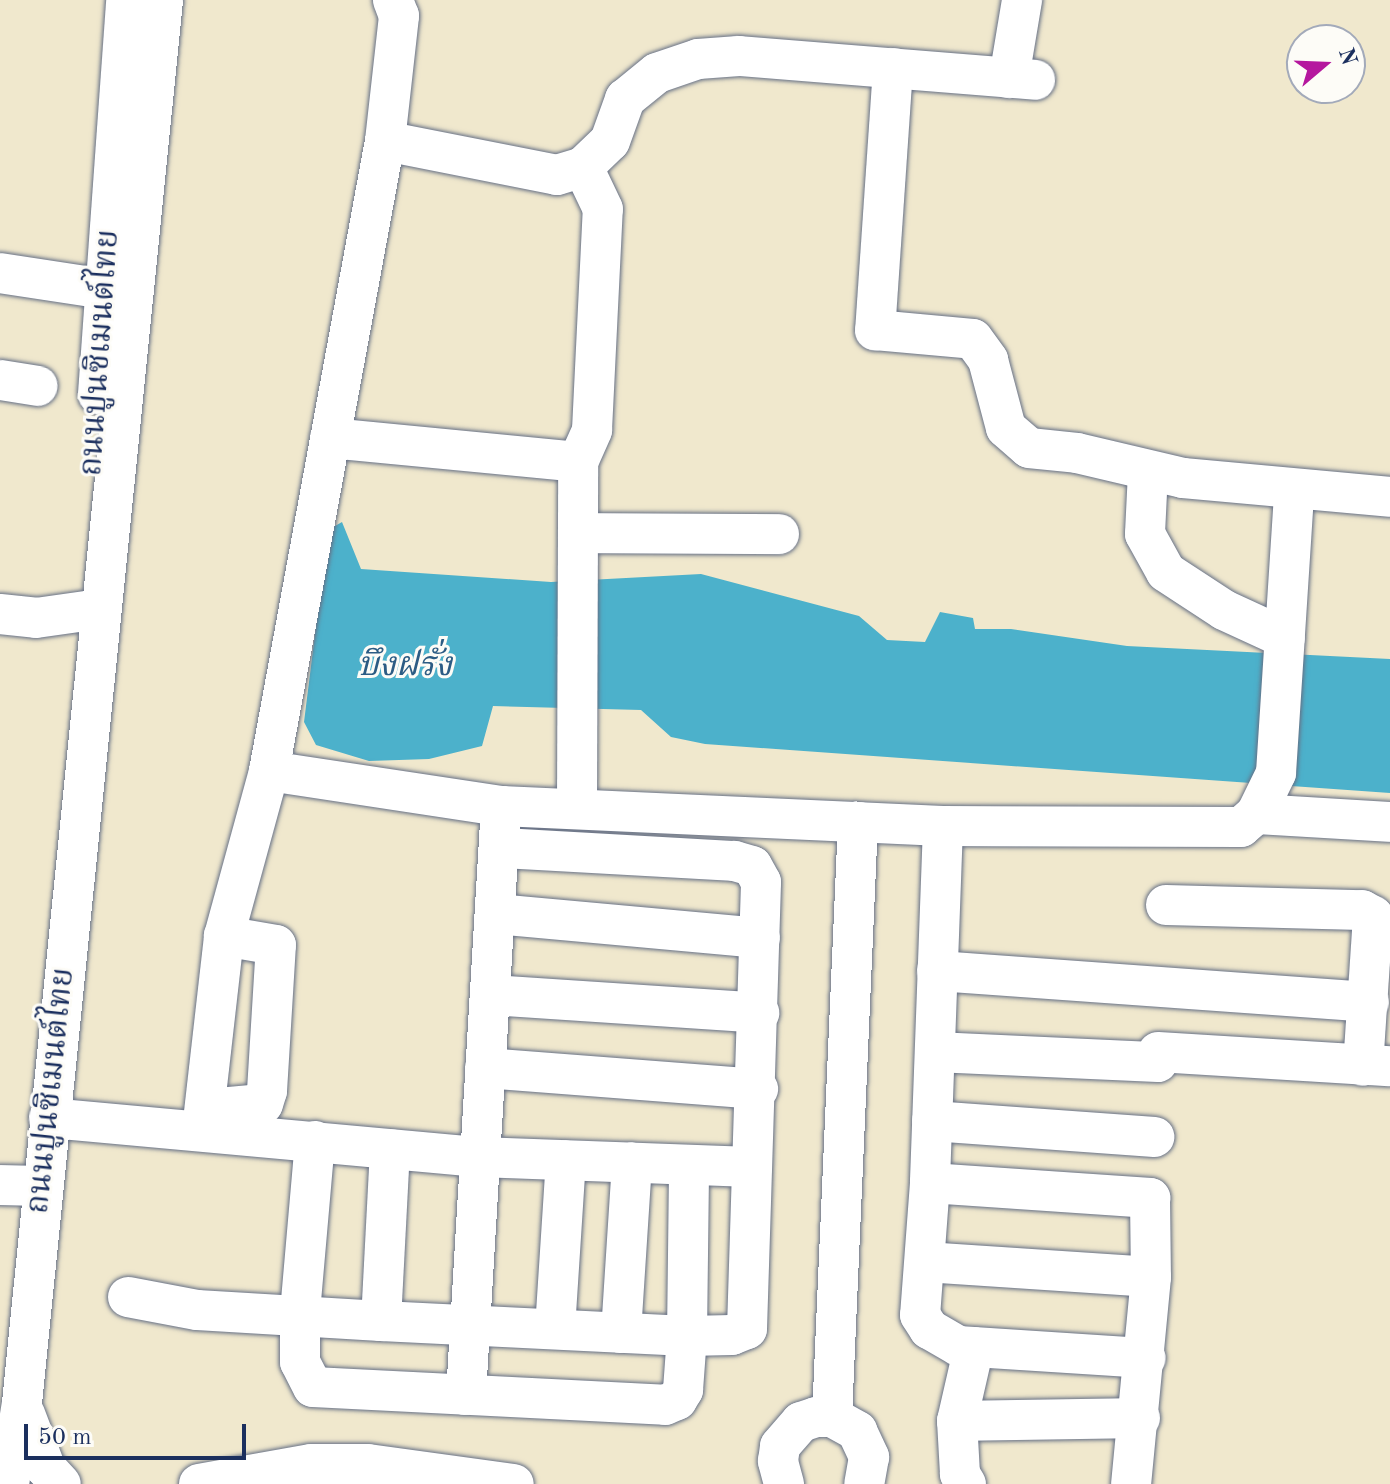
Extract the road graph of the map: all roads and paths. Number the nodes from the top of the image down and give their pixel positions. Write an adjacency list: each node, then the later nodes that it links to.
1 (126, 0): 10 (street, ถนนปูนซิเมนต์ไทย)
2 (163, 0): 21 (street, ถนนปูนซิเมนต์ไทย)
3 (184, 0): 21 (street, ถนนปูนซิเมนต์ไทย)
4 (393, 0): 7 (street)
5 (1022, 0): 6 (street)
6 (893, 68): 8 (street); 13 (street)
7 (385, 141): 8 (street); 11 (street)
8 (583, 167): 12 (street)
9 (0, 273): 10 (street)
10 (105, 289): 18 (street, ถนนปูนซิเมนต์ไทย)
11 (330, 438): 12 (street); 22 (street)
12 (578, 462): 16 (street)
13 (1148, 472): 14 (street); 20 (street)
14 (1294, 492): 15 (street); 20 (street)
15 (1390, 497)
16 (578, 533): 17 (street); 24 (street)
17 (779, 534)
18 (86, 611): 19 (street); 21 (street, ถนนปูนซิเมนต์ไทย)
19 (0, 614)
20 (1285, 638): 25 (street)
21 (93, 694): 42 (street, ถนนปูนซิเมนต์ไทย)
22 (269, 771): 23 (street); 32 (street)
23 (501, 806): 24 (street); 29 (street)
24 (577, 809): 26 (street)
25 (1256, 814): 27 (street); 28 (street)
26 (858, 822): 28 (street); 69 (street)
27 (1390, 822)
28 (943, 826): 34 (street)
29 (500, 848): 31 (street); 33 (street)
30 (1166, 905): 36 (street)
31 (496, 914): 33 (street); 35 (street)
32 (224, 936): 43 (street); 43 (street)
33 (760, 938): 37 (street)
34 (937, 971): 36 (street); 38 (street)
35 (491, 995): 37 (street); 40 (street)
36 (1369, 1002): 39 (street)
37 (759, 1013): 41 (street)
38 (935, 1052): 39 (street); 44 (street)
39 (1377, 1066)
40 (485, 1068): 41 (street); 48 (street)
41 (758, 1089): 52 (street)
42 (49, 1118): 43 (street); 55 (street, ถนนปูนซิเมนต์ไทย)
43 (205, 1120): 46 (street)
44 (932, 1121): 45 (street); 53 (street)
45 (1154, 1137)
46 (315, 1141): 47 (street); 59 (street)
47 (390, 1149): 48 (street); 60 (street)
48 (478, 1157): 49 (street); 61 (street)
49 (566, 1160): 50 (street); 62 (street)
50 (632, 1162): 51 (street); 63 (street)
51 (689, 1165): 52 (street); 64 (street)
52 (752, 1167): 64 (street)
53 (930, 1183): 56 (street); 57 (street)
54 (0, 1185): 55 (street)
55 (43, 1186): 68 (street, ถนนปูนซิเมนต์ไทย)
56 (926, 1262): 57 (street); 65 (street)
57 (1151, 1277): 66 (street)
58 (128, 1297): 59 (street)
59 (300, 1314): 60 (street); 67 (street)
60 (381, 1321): 61 (street)
61 (470, 1324): 62 (street); 67 (street)
62 (555, 1329): 63 (street)
63 (621, 1333): 64 (street)
64 (687, 1336): 67 (street)
65 (974, 1347): 66 (street); 71 (street)
66 (1146, 1358): 70 (street)
67 (466, 1395)
68 (22, 1403): 72 (street, ถนนปูนซิเมนต์ไทย); 73 (street)
69 (832, 1417): 76 (street); 77 (street)
70 (1140, 1418): 71 (street); 79 (street)
71 (957, 1421): 78 (street)
72 (13, 1482)
73 (61, 1484)
74 (199, 1484): 75 (street)
75 (514, 1484)
76 (784, 1484)
77 (864, 1484)
78 (966, 1484)
79 (1131, 1484)

